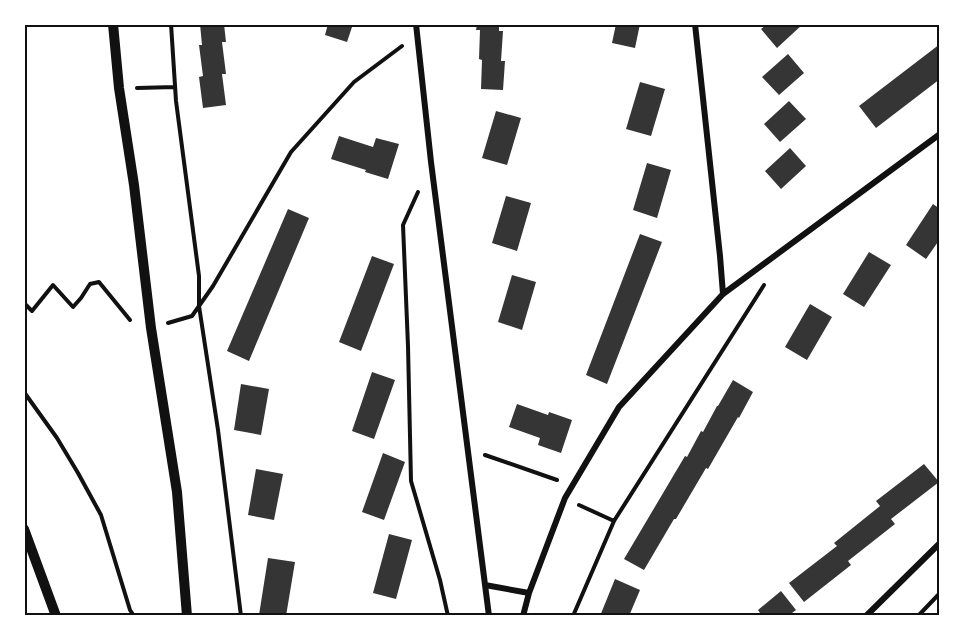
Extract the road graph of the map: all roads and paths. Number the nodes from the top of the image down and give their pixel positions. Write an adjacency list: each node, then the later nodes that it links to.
1 (113, 24): 7 (street)
2 (171, 24): 6 (path)
3 (416, 24): 5 (street)
4 (695, 24): 11 (street)
5 (417, 35): 9 (street); 13 (path)
6 (175, 87): 7 (path); 13 (path)
7 (119, 88): 15 (street)
8 (940, 135): 10 (street)
9 (431, 162): 17 (street); 30 (path)
10 (772, 258): 11 (street); 20 (path)
11 (723, 294): 18 (street)
12 (24, 303): 15 (path)
13 (199, 306): 14 (path); 29 (path)
14 (192, 316)
15 (151, 328): 28 (street)
16 (24, 392): 27 (path)
17 (467, 449): 18 (path); 23 (street)
18 (572, 486): 19 (street)
19 (565, 498): 20 (path); 24 (street)
20 (614, 521): 33 (path)
21 (24, 529): 26 (street)
22 (940, 543): 34 (street)
23 (485, 585): 24 (street); 31 (street)
24 (529, 593): 32 (street)
25 (940, 593): 35 (path)
26 (56, 616)
27 (134, 616)
28 (187, 616)
29 (241, 616)
30 (448, 616)
31 (489, 616)
32 (523, 616)
33 (573, 616)
34 (866, 616)
35 (918, 616)

